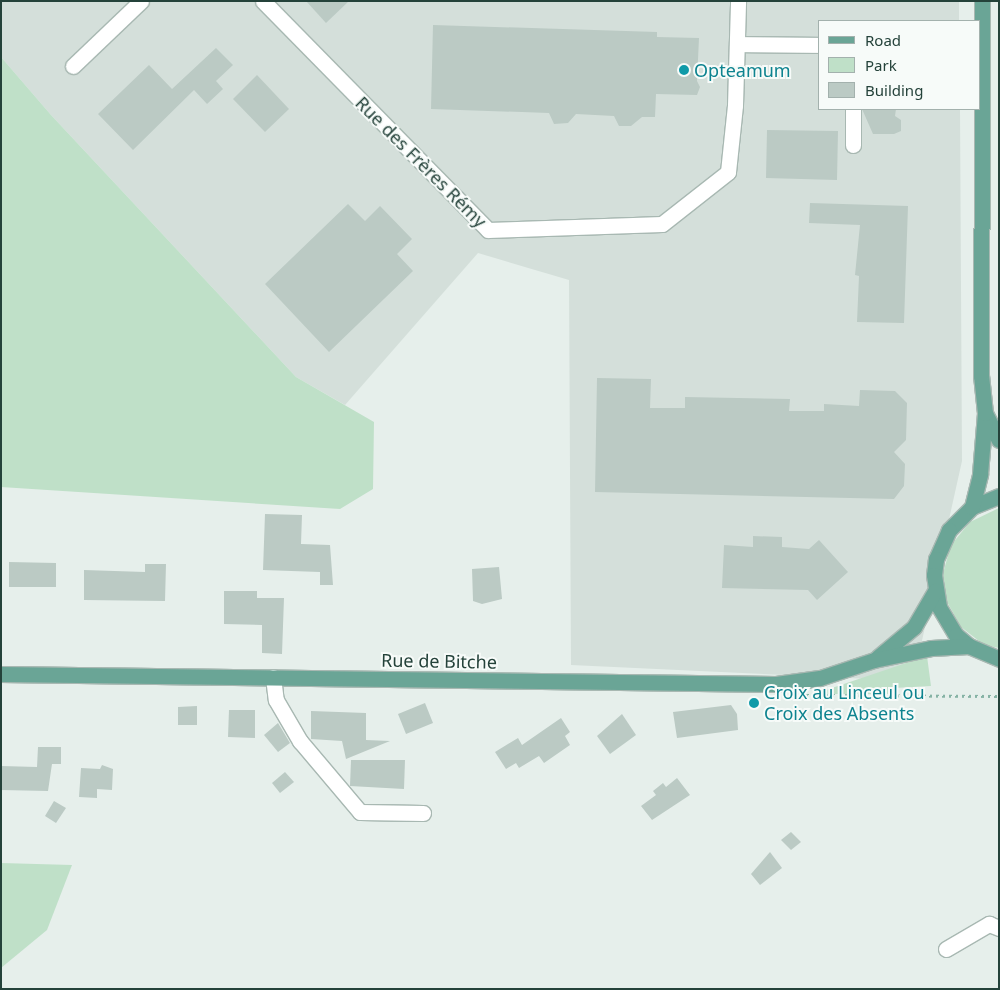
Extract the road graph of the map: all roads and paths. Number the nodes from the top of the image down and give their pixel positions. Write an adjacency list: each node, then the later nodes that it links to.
1 (141, 1): 7 (street)
2 (263, 1): 5 (street, Rue des Frères Rémy)
3 (738, 1): 5 (street, Rue des Frères Rémy)
4 (982, 1): 10 (main road)
5 (737, 44): 6 (street)
6 (818, 46)
7 (72, 66)
8 (853, 110): 9 (street)
9 (853, 145)
10 (985, 413): 11 (main road); 13 (main road)
11 (999, 440)
12 (999, 496): 13 (main road)
13 (972, 507): 14 (main road)
14 (935, 591): 15 (main road); 17 (main road)
15 (969, 646): 16 (main road); 17 (main road)
16 (999, 659)
17 (874, 660): 19 (main road, Rue de Bitche)
18 (1, 674): 19 (main road, Rue de Bitche)
19 (272, 677): 22 (street)
20 (802, 694): 21 (path)
21 (999, 696)
22 (423, 813)
23 (999, 928): 24 (street)
24 (946, 949)

